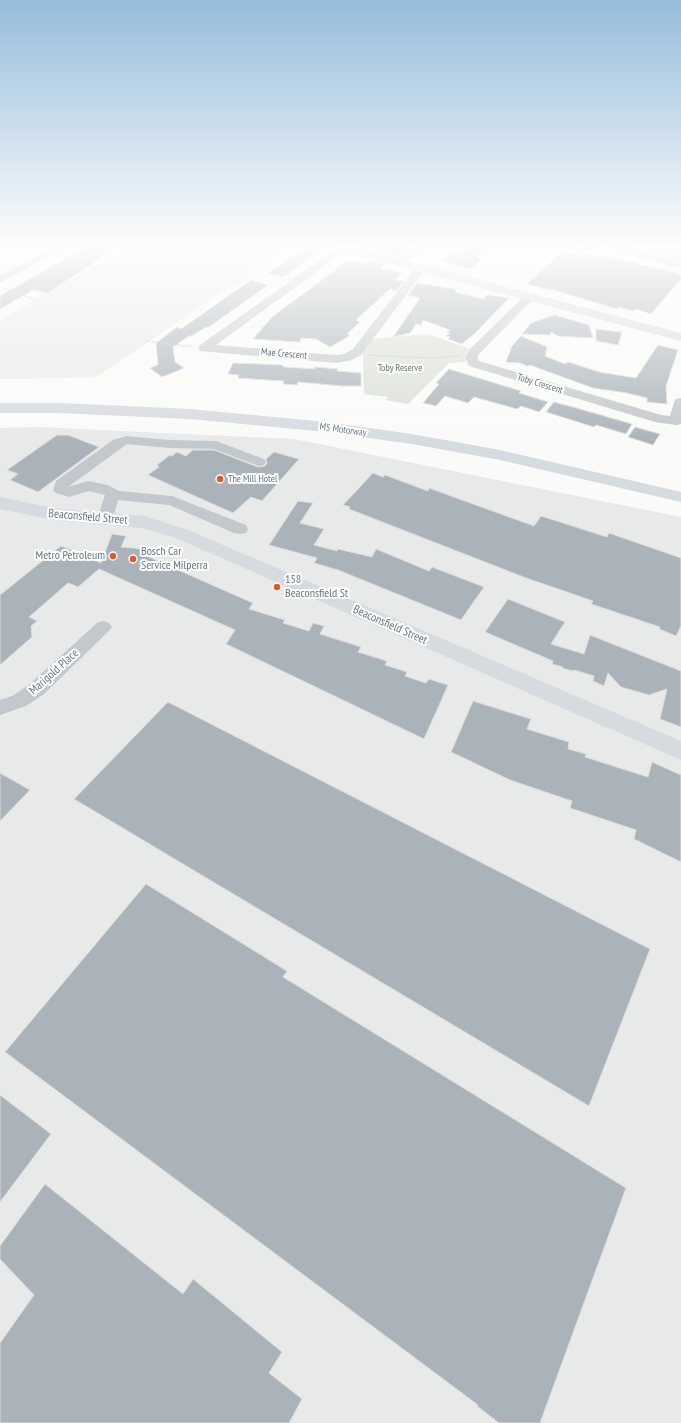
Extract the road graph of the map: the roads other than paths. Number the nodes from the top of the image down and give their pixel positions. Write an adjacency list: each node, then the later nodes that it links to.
1 (252, 312): 2 (street, Mae Crescent)
2 (387, 312)
3 (514, 312): 7 (street, Toby Crescent)
4 (588, 312): 5 (main road)
5 (681, 337)
6 (0, 397): 9 (main road, M5 Motorway)
7 (681, 402)
8 (0, 408): 14 (main road, M5 Motorway)
9 (581, 458)
10 (259, 462): 13 (street)
11 (602, 463): 12 (main road)
12 (681, 482)
13 (113, 495): 16 (street); 17 (street)
14 (681, 497)
15 (0, 503): 16 (main road, Beaconsfield Street)
16 (105, 518): 20 (main road, Beaconsfield Street)
17 (240, 529)
18 (103, 627): 19 (street, Marigold Place)
19 (0, 708)
20 (681, 751)

